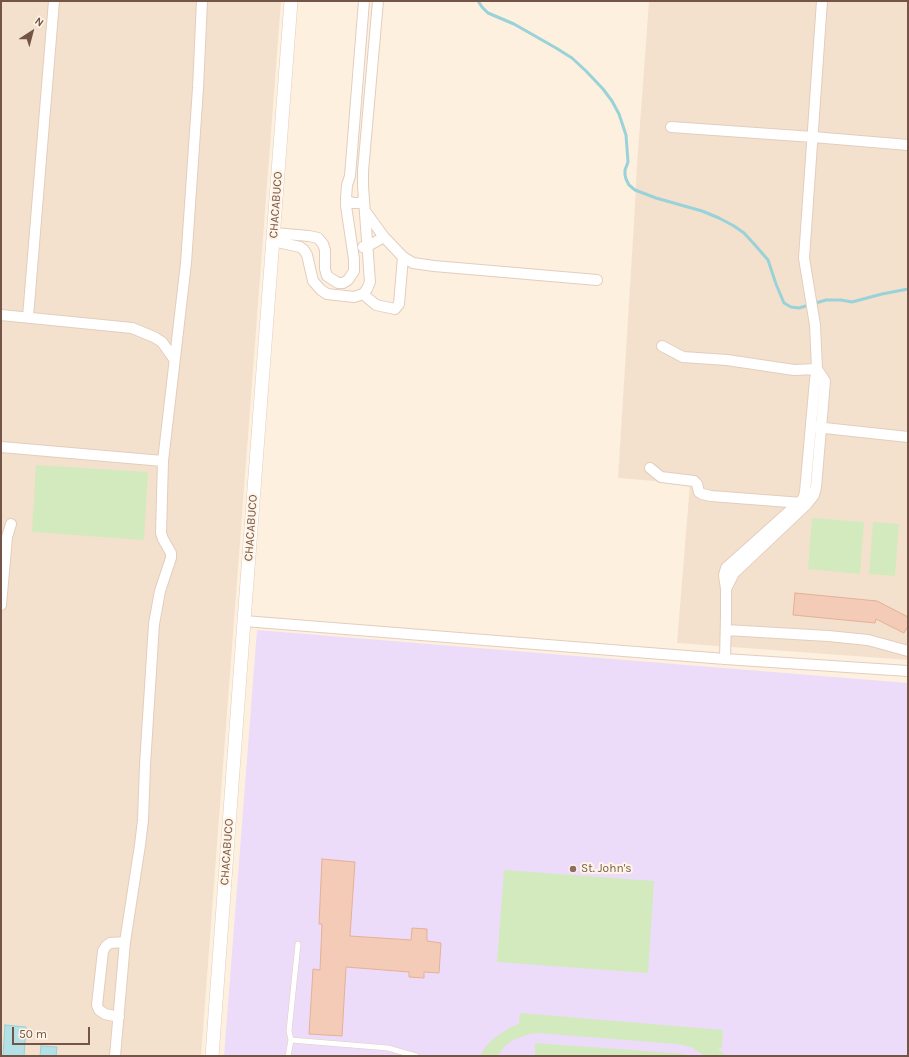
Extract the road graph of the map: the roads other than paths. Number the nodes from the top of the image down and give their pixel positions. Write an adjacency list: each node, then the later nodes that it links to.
1 (54, 1): 22 (street)
2 (202, 1): 24 (street)
3 (291, 1): 14 (street, CHACABUCO)
4 (364, 1): 10 (street)
5 (378, 1): 11 (street)
6 (822, 1): 8 (street)
7 (671, 127): 8 (street)
8 (813, 137): 9 (street); 25 (street)
9 (908, 145)
10 (347, 185): 11 (street); 12 (street)
11 (363, 186): 13 (street)
12 (346, 200): 13 (street); 17 (street)
13 (365, 205): 15 (street); 16 (street)
14 (273, 237): 17 (street); 20 (street); 34 (street, CHACABUCO)
15 (384, 237): 16 (street); 18 (street)
16 (368, 246): 17 (street); 20 (street)
17 (353, 250)
18 (403, 258): 19 (street); 20 (street)
19 (597, 280)
20 (363, 294)
21 (1, 315): 22 (street)
22 (28, 317): 24 (street)
23 (662, 346): 25 (street)
24 (174, 359): 29 (street)
25 (817, 369): 26 (street)
26 (816, 427): 27 (street); 31 (street)
27 (908, 437)
28 (1, 447): 29 (street)
29 (163, 461): 39 (street)
30 (650, 468): 31 (street)
31 (803, 503): 35 (street)
32 (11, 524): 33 (street)
33 (1, 605)
34 (244, 621): 37 (street); 44 (street, CHACABUCO)
35 (726, 630): 36 (street); 37 (street)
36 (908, 651)
37 (725, 659): 38 (street)
38 (908, 671)
39 (125, 942): 41 (street); 41 (street)
40 (298, 944): 42 (lane)
41 (119, 1017): 43 (street)
42 (291, 1040): 45 (lane); 46 (lane)
43 (115, 1056)
44 (212, 1056)
45 (288, 1056)
46 (416, 1056)

